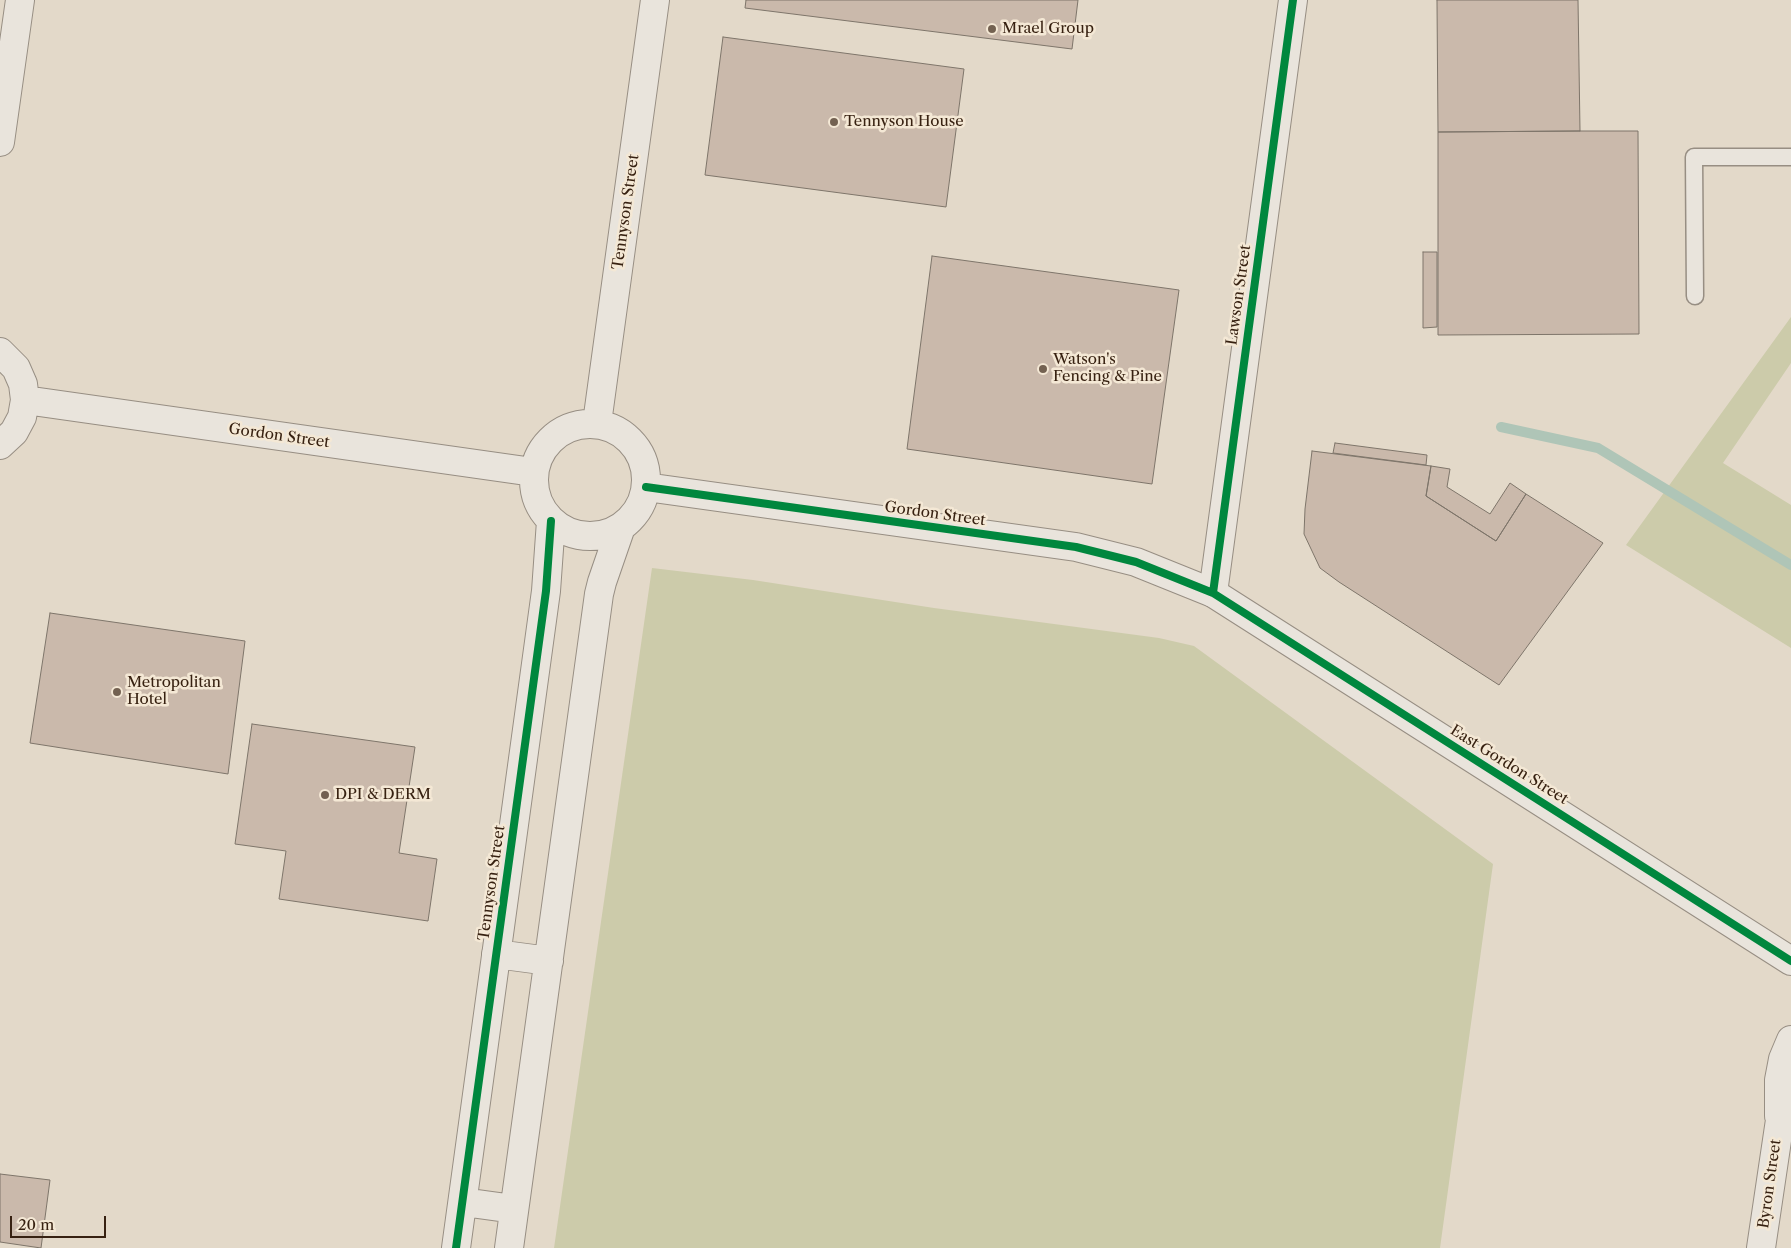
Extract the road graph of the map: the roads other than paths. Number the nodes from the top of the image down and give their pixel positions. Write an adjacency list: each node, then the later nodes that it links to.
1 (20, 0): 4 (street)
2 (655, 0): 9 (street, Tennyson Street)
3 (1293, 0): 15 (street, Lawson Street)
4 (0, 142)
5 (1791, 157): 6 (lane)
6 (1695, 296)
7 (0, 352): 8 (street)
8 (25, 400): 10 (street); 11 (street, Gordon Street)
9 (597, 423): 11 (street); 12 (street)
10 (0, 445)
11 (533, 472): 13 (street)
12 (646, 486): 14 (street); 15 (street, Gordon Street)
13 (551, 521): 14 (street); 16 (street, Tennyson Street)
14 (621, 527): 17 (street)
15 (1213, 593): 18 (street, East Gordon Street)
16 (496, 954): 17 (street); 22 (street, Tennyson Street)
17 (549, 961): 23 (street)
18 (1791, 961)
19 (1791, 1040): 21 (street, Byron Street)
20 (1791, 1094): 21 (street, Byron Street)
21 (1780, 1120): 26 (street, Byron Street)
22 (462, 1202): 23 (street); 24 (street, Tennyson Street)
23 (514, 1209): 25 (street)
24 (456, 1248)
25 (509, 1248)
26 (1761, 1248)

